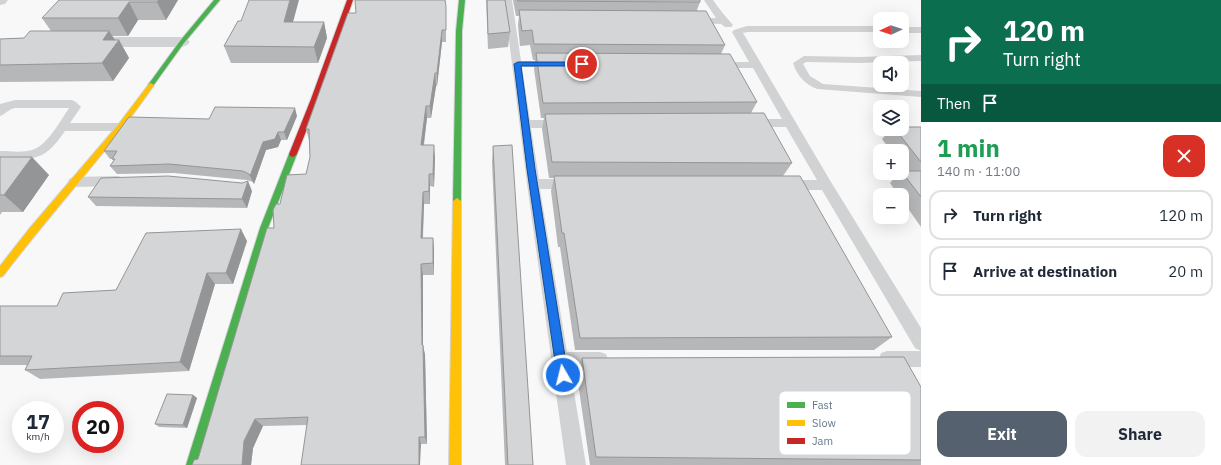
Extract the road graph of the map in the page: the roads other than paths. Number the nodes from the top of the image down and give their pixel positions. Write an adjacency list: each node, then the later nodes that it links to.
1 (216, 0): 13 (street)
2 (350, 0): 40 (street)
3 (462, 0): 41 (street)
4 (508, 0): 15 (lane)
5 (708, 0): 7 (lane)
6 (683, 21): 7 (lane)
7 (723, 21): 11 (lane)
8 (873, 29): 11 (lane)
9 (909, 30): 10 (lane)
10 (921, 30)
11 (737, 32): 18 (lane)
12 (71, 42): 13 (street)
13 (182, 42): 26 (street)
14 (921, 58): 19 (lane)
15 (518, 64): 16 (lane); 23 (lane)
16 (566, 64)
17 (709, 65): 18 (lane)
18 (757, 65): 22 (lane)
19 (921, 94)
20 (0, 112): 25 (lane)
21 (736, 123): 22 (lane)
22 (791, 123): 33 (lane)
23 (525, 124): 24 (lane); 30 (lane)
24 (572, 124)
25 (62, 127): 26 (lane); 27 (lane)
26 (121, 127): 29 (street)
27 (0, 155)
28 (128, 180): 29 (lane)
29 (74, 182): 34 (street)
30 (534, 184): 31 (lane); 38 (lane)
31 (581, 184)
32 (770, 185): 33 (lane)
33 (826, 185): 35 (lane)
34 (0, 273)
35 (921, 343)
36 (874, 359): 37 (lane)
37 (921, 359)
38 (560, 360): 39 (lane); 42 (lane)
39 (615, 360)
40 (192, 465)
41 (455, 465)
42 (576, 465)

